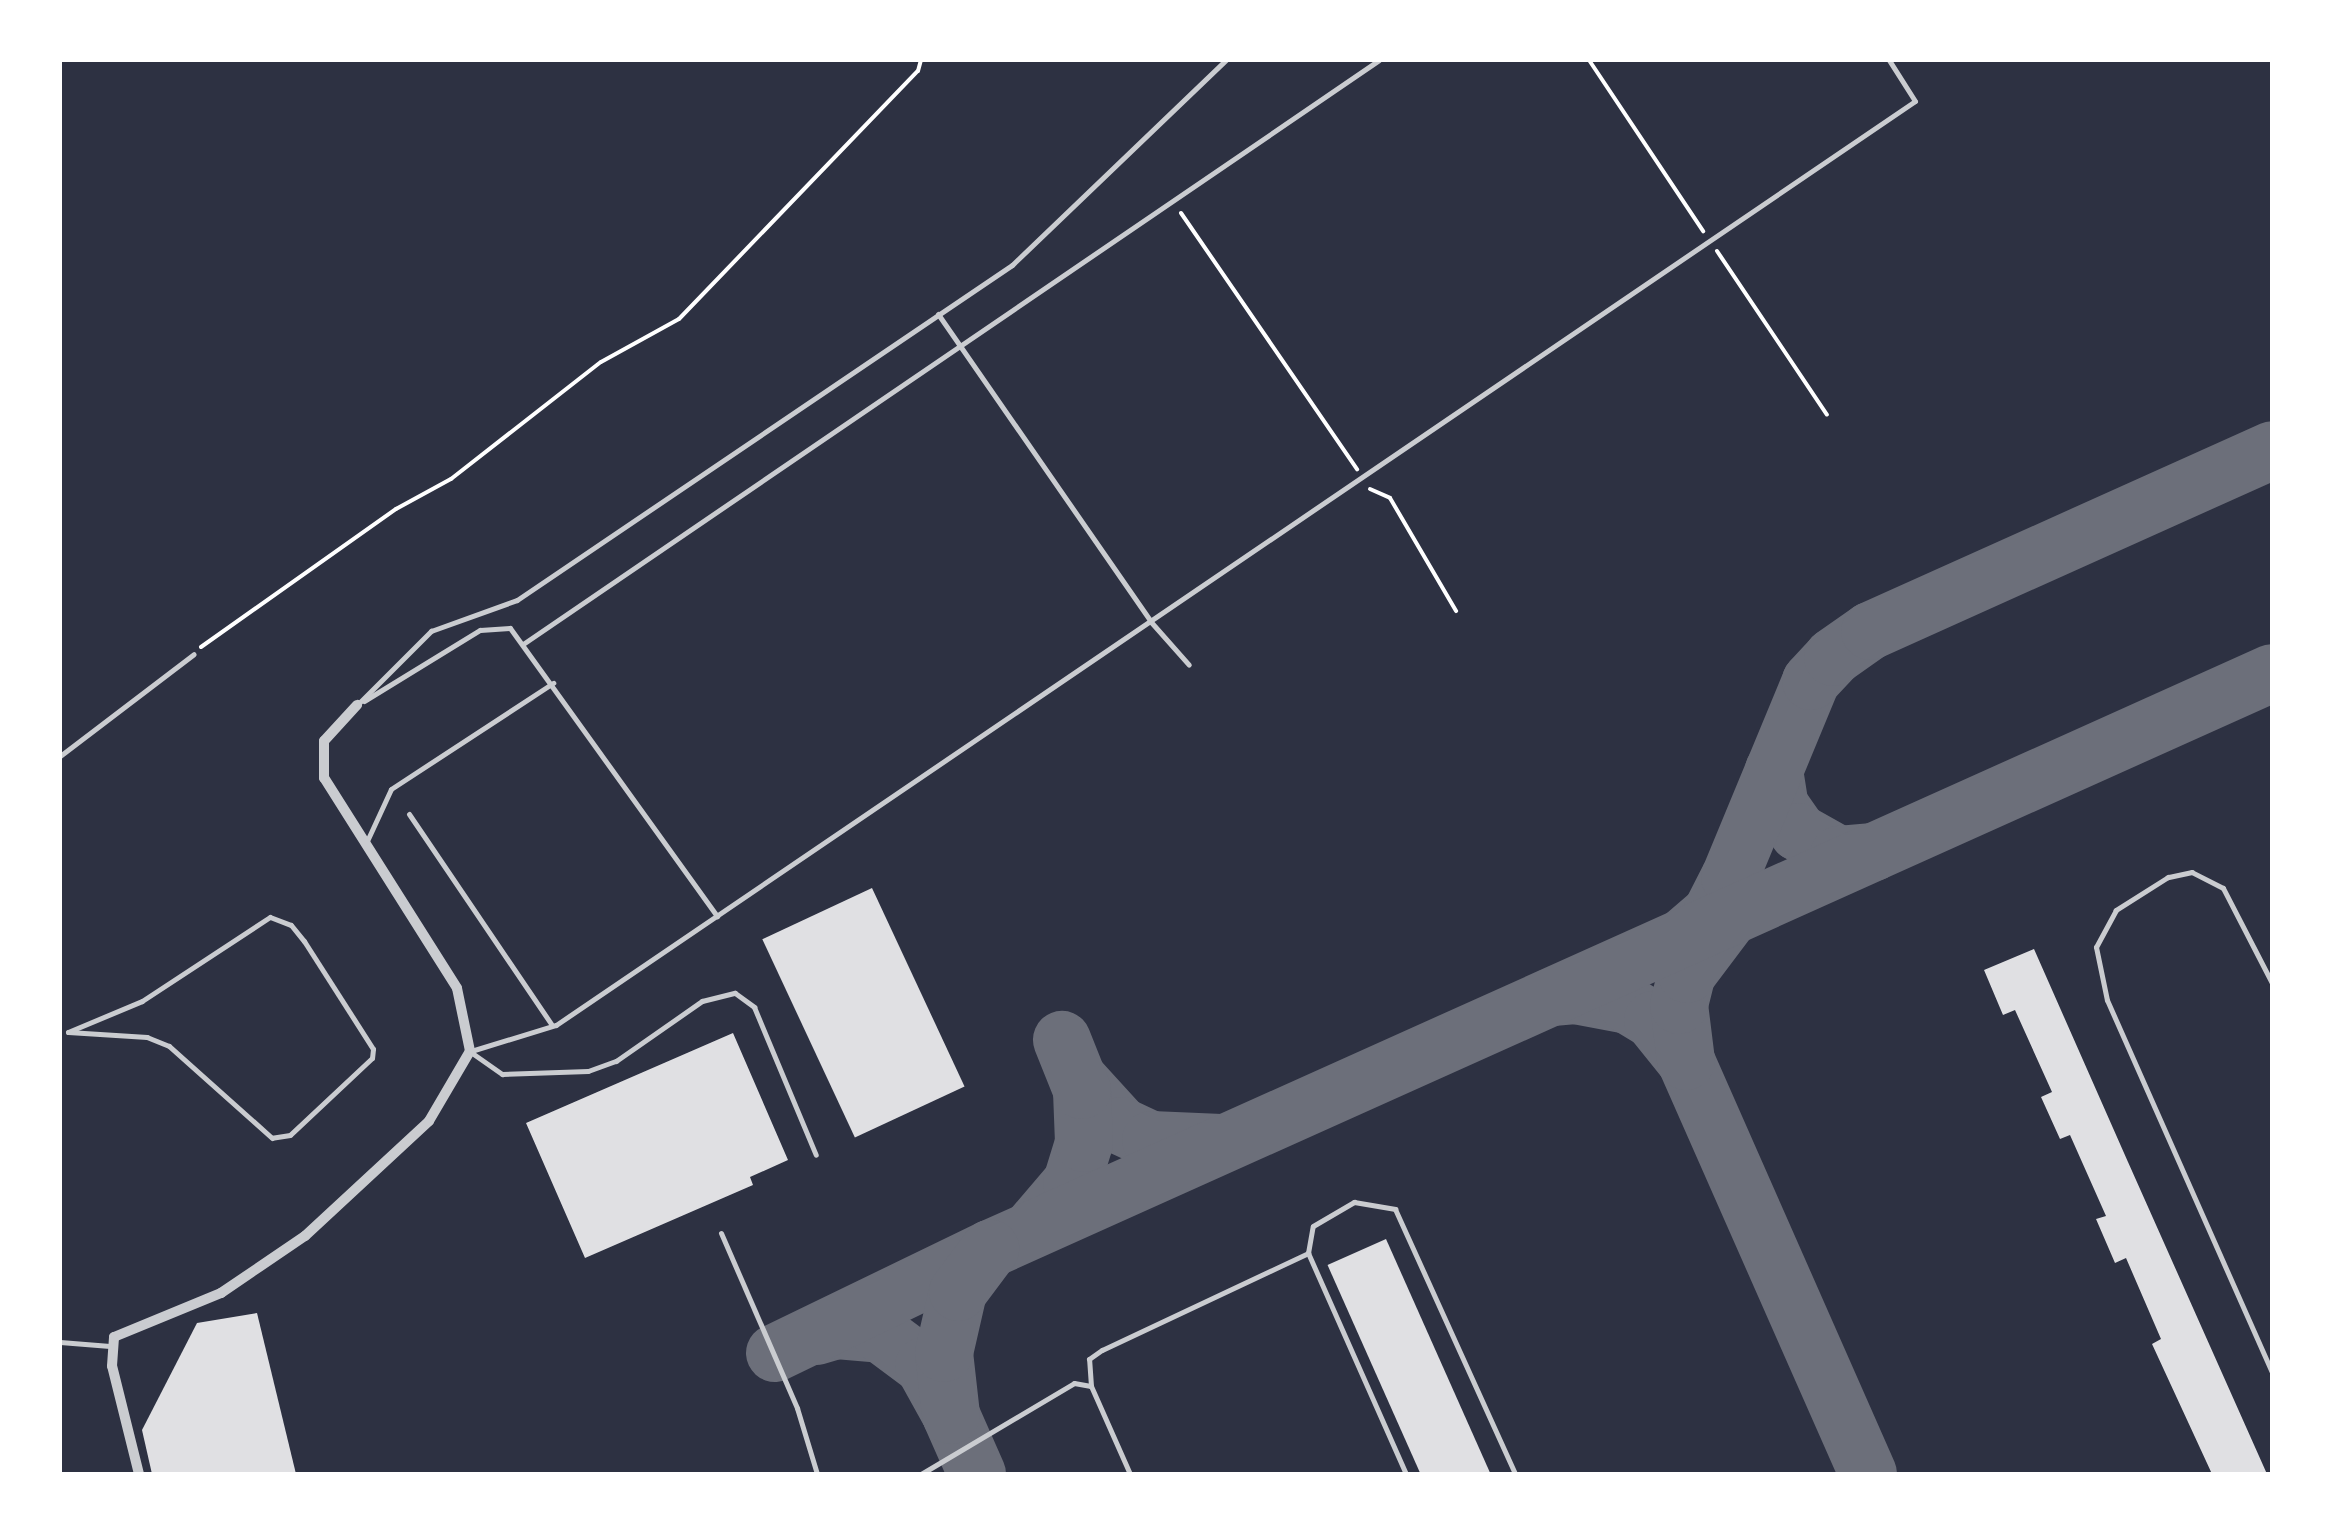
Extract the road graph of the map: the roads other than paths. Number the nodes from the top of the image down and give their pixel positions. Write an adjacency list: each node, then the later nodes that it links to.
1 (1226, 60): 4 (lane)
2 (1380, 60): 5 (lane)
3 (1890, 60): 6 (lane)
4 (938, 314): 5 (lane); 11 (lane)
5 (960, 344): 6 (lane); 7 (lane)
6 (1152, 622): 9 (lane); 15 (lane)
7 (523, 644): 10 (lane); 11 (lane)
8 (194, 654): 12 (lane)
9 (1189, 665)
10 (553, 682): 14 (lane); 15 (lane)
11 (357, 705): 14 (street)
12 (60, 756)
13 (409, 814): 17 (lane)
14 (365, 846): 20 (street)
15 (717, 916): 17 (lane)
16 (2272, 983): 26 (lane)
17 (552, 1025): 20 (lane)
18 (68, 1032): 18 (lane); 19 (lane)
19 (60, 1036)
20 (470, 1051): 21 (lane); 25 (street)
21 (816, 1155)
22 (721, 1233): 29 (lane)
23 (1308, 1253): 27 (lane); 32 (lane); 33 (lane)
24 (60, 1342): 25 (lane)
25 (110, 1346): 28 (street)
26 (2272, 1373)
27 (1090, 1386): 30 (lane); 31 (lane)
28 (138, 1474)
29 (817, 1474)
30 (921, 1474)
31 (1130, 1474)
32 (1406, 1474)
33 (1516, 1474)

